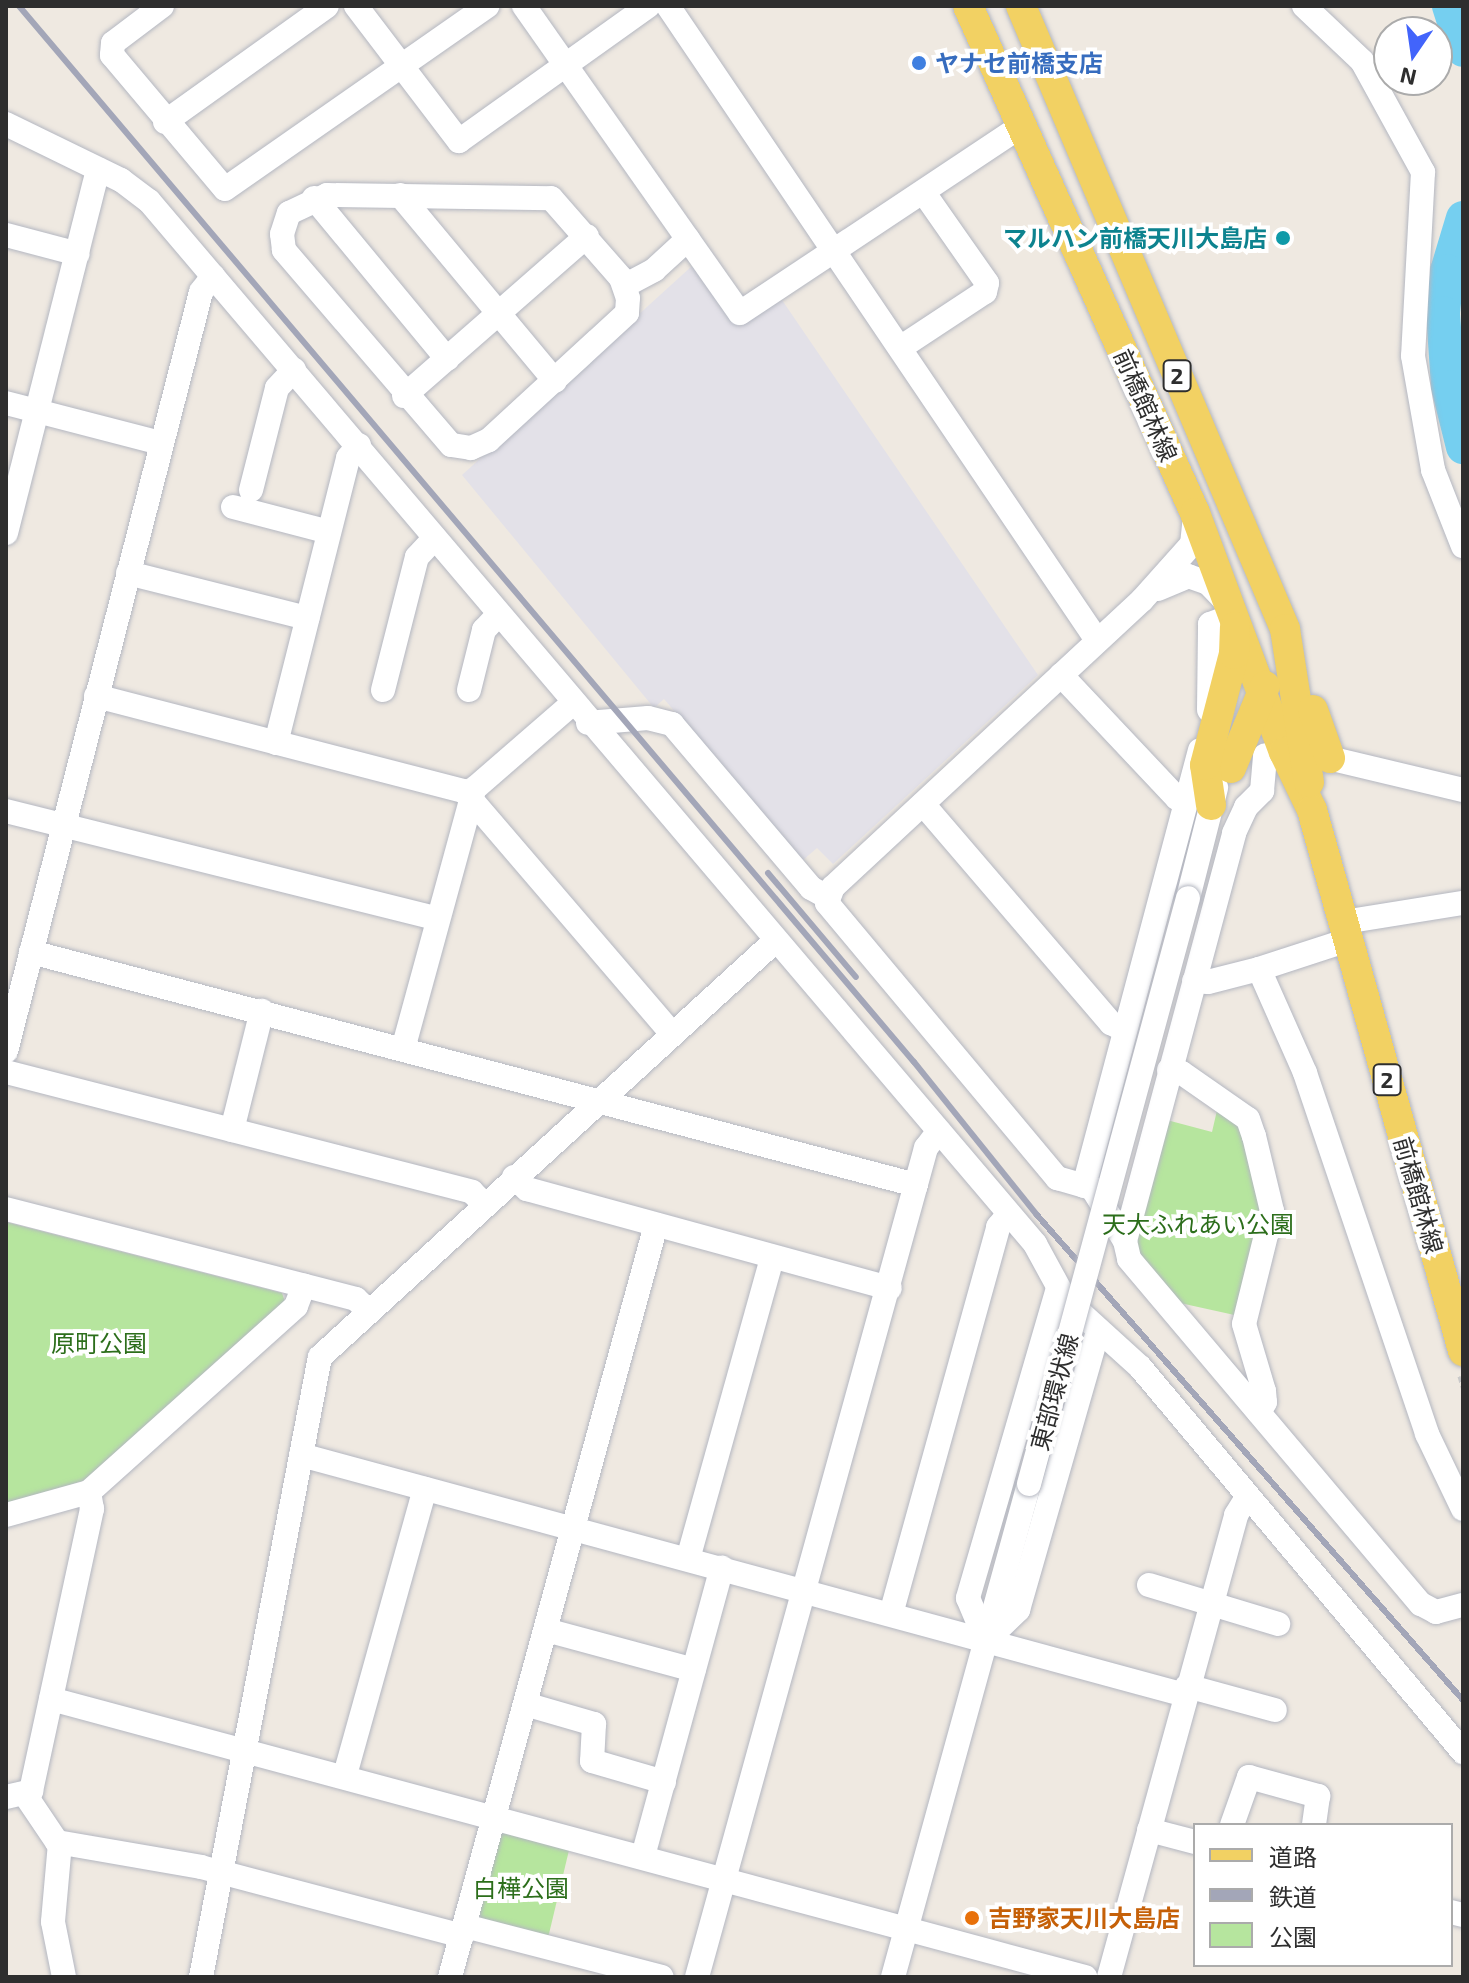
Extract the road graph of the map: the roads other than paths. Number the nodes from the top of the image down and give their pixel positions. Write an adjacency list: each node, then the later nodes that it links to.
1 (327, 6): 13 (street)
2 (356, 6): 12 (street)
3 (487, 6): 12 (street)
4 (524, 6): 11 (street)
5 (648, 6): 11 (street)
6 (668, 6): 23 (street)
7 (968, 6): 15 (main road, 前橋館林線 / 2)
8 (1021, 6): 37 (main road, 前橋館林線 / 2)
9 (1305, 6): 42 (street)
10 (157, 7): 13 (street)
11 (567, 67): 12 (street); 22 (street)
12 (400, 69): 13 (street)
13 (165, 122)
14 (6, 124): 16 (street)
15 (1023, 125): 17 (street); 38 (main road, 前橋館林線 / 2)
16 (98, 169): 24 (street); 25 (street)
17 (924, 193): 23 (street); 28 (street)
18 (400, 195): 19 (street); 21 (street); 27 (street)
19 (314, 198): 29 (street); 32 (street)
20 (6, 235): 24 (street)
21 (587, 236): 26 (street); 27 (street)
22 (688, 239): 23 (street); 26 (street)
23 (836, 249): 28 (street)
24 (78, 254): 34 (street)
25 (213, 276): 30 (street); 35 (street)
26 (626, 285): 31 (street)
27 (498, 314): 29 (street); 31 (street)
28 (903, 346): 48 (street)
29 (447, 359): 32 (street)
30 (294, 370): 36 (street); 39 (street)
31 (555, 381): 32 (street)
32 (404, 396)
33 (6, 403): 34 (street)
34 (37, 411): 35 (street); 40 (street)
35 (161, 443): 43 (street)
36 (359, 445): 39 (street); 41 (street)
37 (1229, 504): 52 (main road); 57 (main road, 前橋館林線 / 2)
38 (1195, 513): 44 (street); 46 (main road, 前橋館林線 / 2)
39 (329, 532): 47 (street)
40 (6, 533)
41 (435, 538): 45 (street); 50 (street)
42 (1463, 546)
43 (128, 573): 47 (street); 53 (street)
44 (1142, 600): 46 (street); 48 (street)
45 (499, 614): 51 (street); 54 (street)
46 (1231, 614): 52 (main road, 前橋館林線 / 2); 61 (main road)
47 (307, 618): 56 (street)
48 (1097, 640): 49 (street)
49 (1061, 675): 61 (street); 62 (street)
50 (383, 690)
51 (469, 690)
52 (1263, 693): 57 (main road, 前橋館林線 / 2); 58 (main road)
53 (96, 696): 56 (street); 64 (street)
54 (573, 703): 55 (street); 60 (street)
55 (588, 723): 65 (street); 69 (street)
56 (276, 743): 60 (street)
57 (1296, 754): 58 (street); 59 (street); 68 (main road, 前橋館林線 / 2); 72 (street)
58 (1231, 768): 61 (street)
59 (1463, 790)
60 (470, 796): 67 (street); 75 (street)
61 (1198, 803): 74 (street); 115 (street, 東部環状線, bridge)
62 (923, 804): 65 (street); 74 (street)
63 (6, 811): 64 (street)
64 (63, 823): 67 (street); 70 (street)
65 (827, 897): 85 (street)
66 (1463, 903): 68 (street)
67 (435, 918): 76 (street)
68 (1346, 931): 71 (street); 97 (main road, 前橋館林線 / 2)
69 (774, 942): 75 (street); 82 (street)
70 (31, 952): 73 (street); 77 (street)
71 (1259, 969): 72 (street); 103 (street)
72 (1194, 981): 78 (street)
73 (262, 1011): 76 (street); 81 (street)
74 (1124, 1030): 85 (street)
75 (672, 1034): 80 (street)
76 (403, 1049): 80 (street)
77 (6, 1051)
78 (1169, 1070): 90 (street); 98 (street)
79 (6, 1072): 81 (street)
80 (599, 1098): 83 (street); 84 (street)
81 (232, 1130): 86 (street)
82 (939, 1131): 84 (street); 88 (street)
83 (514, 1177): 86 (street); 89 (street)
84 (916, 1185): 93 (street)
85 (1084, 1186): 90 (street)
86 (484, 1204): 95 (street)
87 (6, 1209): 92 (street)
88 (1009, 1214): 94 (street); 112 (street)
89 (656, 1225): 91 (street); 105 (street)
90 (1125, 1241): 98 (street)
91 (772, 1258): 93 (street); 106 (street)
92 (304, 1285): 95 (street); 101 (street)
93 (890, 1288): 109 (street)
94 (1058, 1288): 96 (street); 115 (street)
95 (367, 1310): 99 (street)
96 (1098, 1331): 102 (street); 115 (street)
97 (1463, 1351)
98 (1259, 1412): 111 (street)
99 (301, 1455): 100 (street); 121 (street)
100 (425, 1489): 105 (street); 123 (street)
101 (89, 1492): 104 (street); 118 (street)
102 (1248, 1496): 110 (street); 122 (street)
103 (1463, 1509)
104 (6, 1515)
105 (574, 1528): 106 (street); 114 (street)
106 (688, 1559): 107 (street)
107 (722, 1568): 109 (street); 116 (street)
108 (1149, 1585): 110 (street)
109 (804, 1591): 112 (street); 134 (street)
110 (1212, 1604): 113 (street); 117 (street)
111 (1463, 1605)
112 (891, 1614): 115 (street)
113 (1278, 1624)
114 (546, 1630): 116 (street); 119 (street)
115 (986, 1641): 117 (street); 135 (street, 東部環状線)
116 (694, 1670): 124 (street)
117 (1186, 1691): 120 (street); 129 (street)
118 (51, 1699): 121 (street); 125 (street)
119 (525, 1704): 124 (street); 126 (street)
120 (1275, 1710)
121 (244, 1751): 123 (street); 133 (street)
122 (1463, 1752)
123 (345, 1775): 126 (street)
124 (664, 1782): 132 (street)
125 (16, 1796): 131 (street)
126 (492, 1815): 132 (street); 136 (street)
127 (1233, 1823): 128 (street)
128 (1314, 1823)
129 (1149, 1830): 130 (street); 144 (street)
130 (1193, 1841)
131 (60, 1843): 133 (street); 137 (street)
132 (643, 1856): 134 (street)
133 (220, 1871): 136 (street); 138 (street)
134 (724, 1877): 135 (street); 141 (street)
135 (906, 1928): 142 (street, 東部環状線); 143 (street)
136 (463, 1931): 139 (street); 140 (street)
137 (64, 1977)
138 (201, 1977)
139 (450, 1977)
140 (662, 1977)
141 (697, 1977)
142 (893, 1977)
143 (1085, 1977)
144 (1109, 1977)

